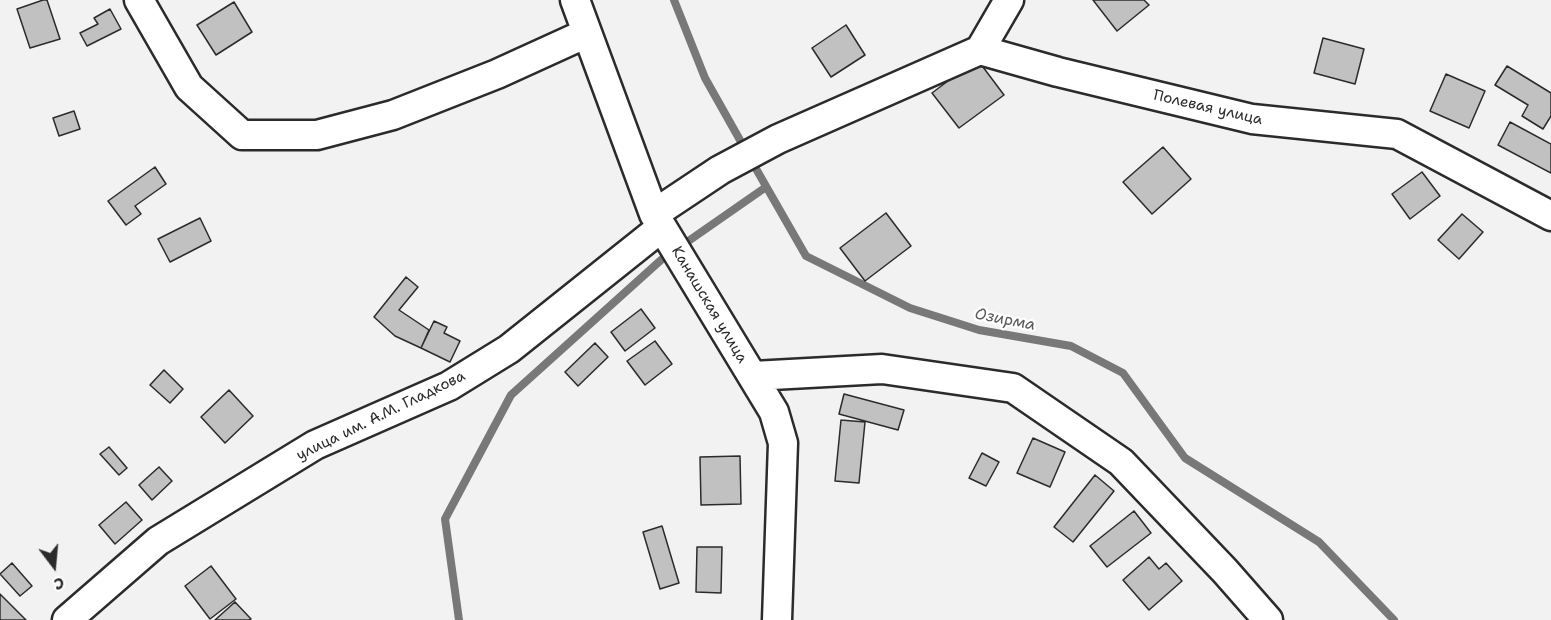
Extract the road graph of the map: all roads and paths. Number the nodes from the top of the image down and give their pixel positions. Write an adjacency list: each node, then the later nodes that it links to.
1 (139, 0): 4 (street)
2 (575, 0): 4 (street, Канашская улица)
3 (1008, 0): 5 (street)
4 (587, 33): 7 (street, Канашская улица)
5 (980, 50): 6 (street, Полевая улица); 7 (street, улица им. А.М. Гладкова)
6 (1551, 216)
7 (658, 221): 8 (street, Канашская улица); 9 (street, улица им. А.М. Гладкова)
8 (753, 376): 10 (street, Канашская улица); 11 (street)
9 (67, 620)
10 (777, 620)
11 (1268, 620)

